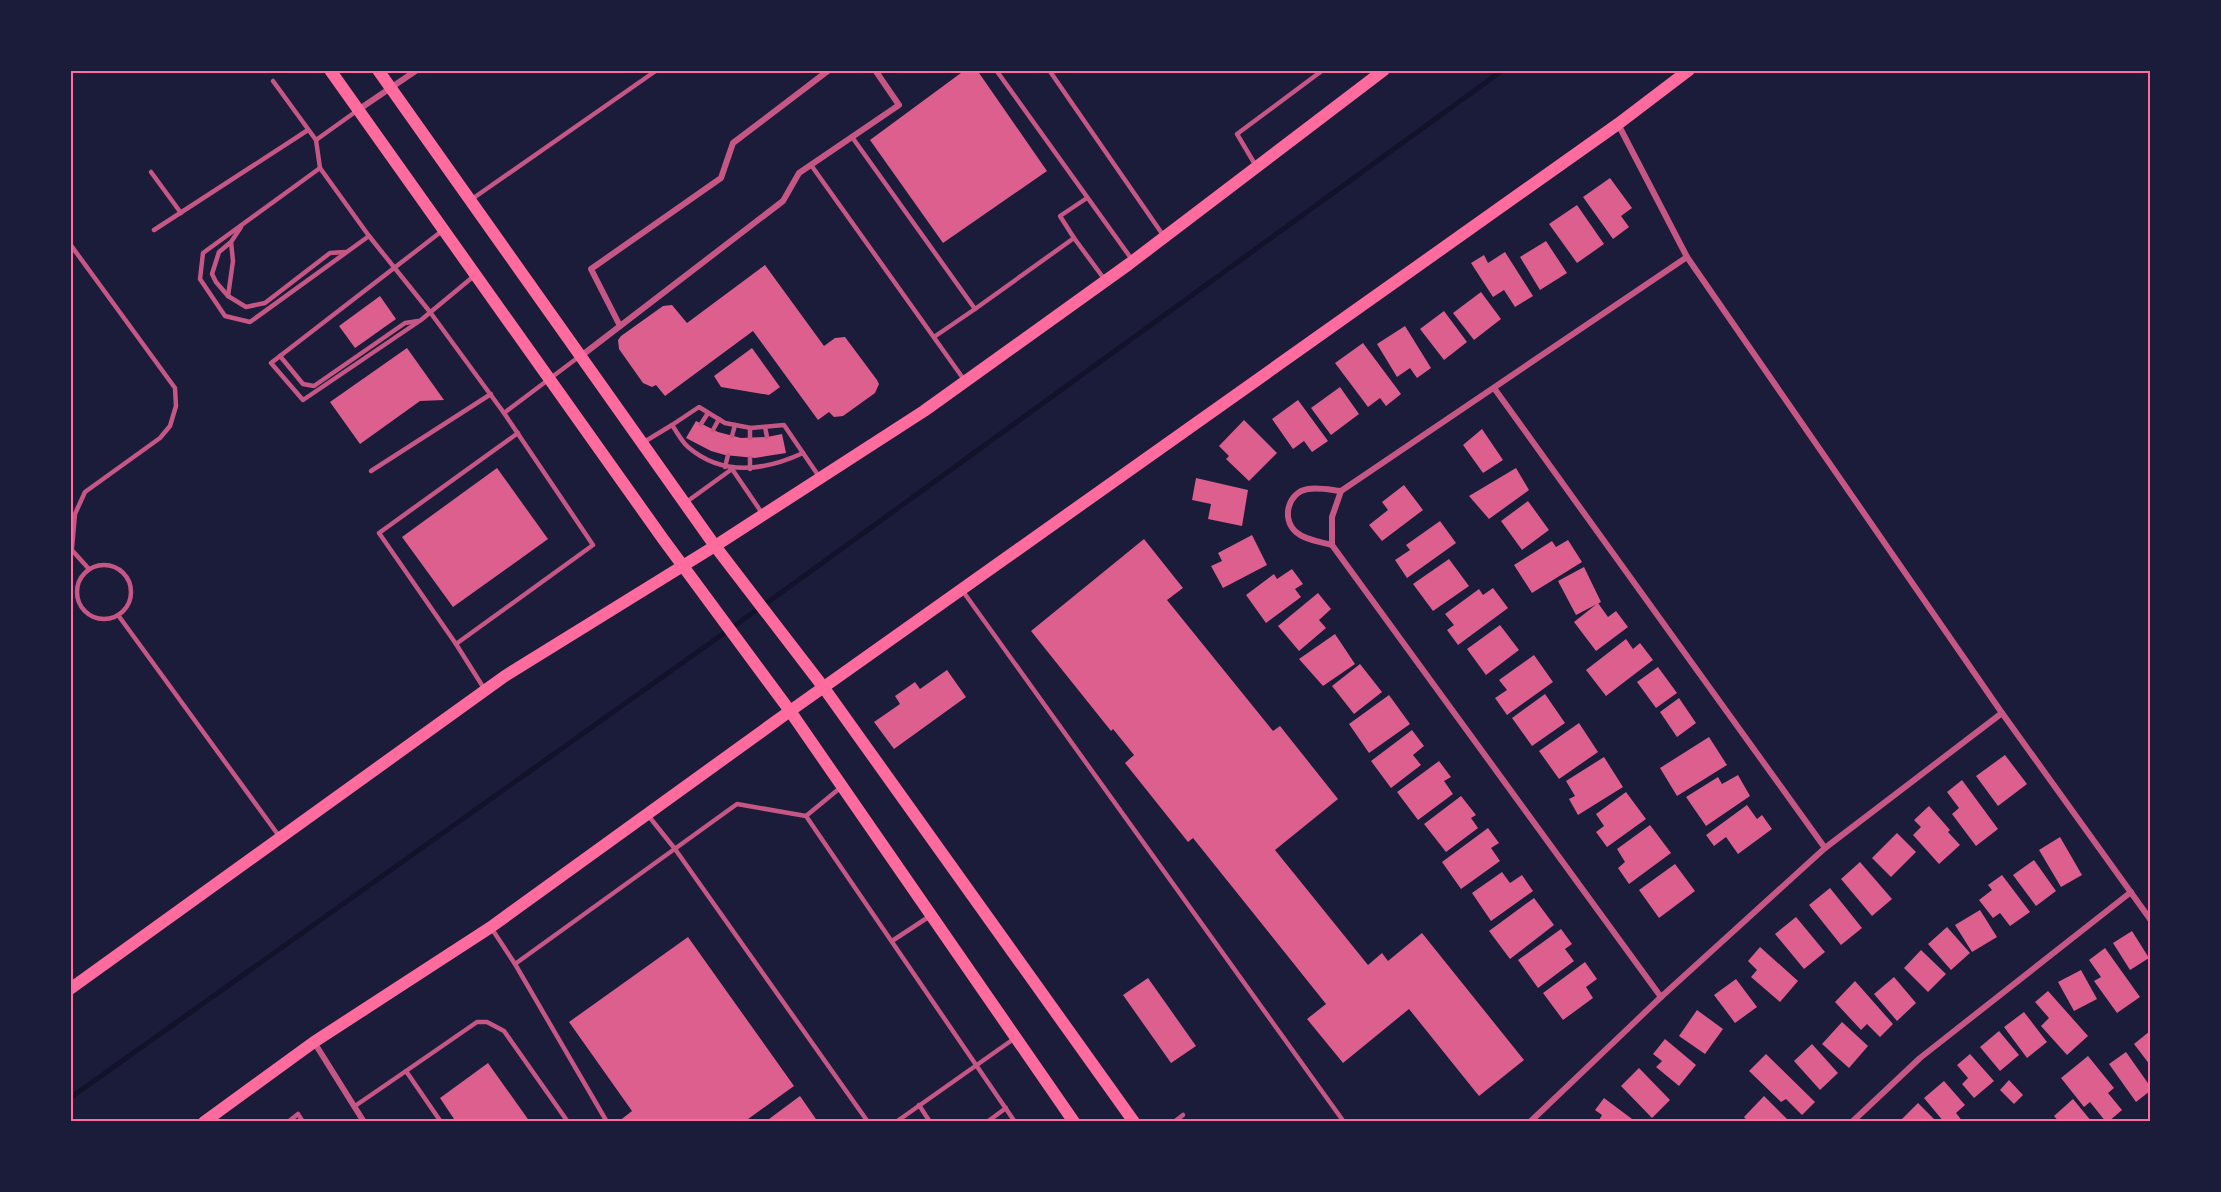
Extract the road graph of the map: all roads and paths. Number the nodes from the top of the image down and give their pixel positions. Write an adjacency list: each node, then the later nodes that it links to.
1 (330, 70): 14 (main road)
2 (378, 70): 13 (main road)
3 (417, 70): 13 (street)
4 (657, 70): 24 (lane)
5 (829, 70): 44 (street)
6 (875, 70): 17 (street)
7 (996, 70): 23 (lane)
8 (1049, 70): 30 (lane)
9 (1323, 70): 20 (lane)
10 (1384, 70): 20 (main road)
11 (1689, 70): 15 (main road)
12 (273, 81): 16 (lane)
13 (391, 88): 14 (street); 24 (main road)
14 (358, 110): 18 (lane); 28 (main road)
15 (1618, 124): 35 (street); 92 (main road)
16 (308, 130): 18 (lane); 25 (lane)
17 (852, 137): 19 (street); 41 (lane)
18 (316, 140): 21 (lane)
19 (811, 165): 44 (street); 45 (lane)
20 (1257, 167): 30 (main road)
21 (320, 168): 26 (lane); 29 (lane)
22 (151, 172): 25 (lane)
23 (1087, 198): 31 (lane); 36 (lane)
24 (470, 200): 47 (main road)
25 (181, 213): 27 (lane)
26 (245, 222): 32 (lane); 34 (lane)
27 (154, 230)
28 (444, 230): 37 (lane); 38 (main road)
29 (369, 236): 34 (lane); 37 (lane)
30 (1164, 237): 36 (main road)
31 (1074, 238): 39 (lane); 41 (lane)
32 (231, 242): 40 (lane); 40 (lane)
33 (70, 244): 89 (lane)
34 (347, 252): 40 (lane)
35 (1687, 257): 50 (street); 98 (street)
36 (1133, 261): 39 (main road)
37 (393, 267): 42 (lane); 46 (lane)
38 (476, 275): 42 (lane); 48 (main road)
39 (1106, 281): 49 (main road)
40 (228, 296)
41 (975, 309): 45 (lane)
42 (430, 312): 43 (lane); 51 (lane)
43 (421, 320): 46 (lane); 46 (lane)
44 (620, 326): 47 (street)
45 (934, 337): 49 (lane)
46 (280, 356)
47 (580, 356): 48 (lane); 68 (main road)
48 (550, 379): 52 (lane); 90 (main road)
49 (965, 381): 83 (main road)
50 (1494, 388): 84 (street); 103 (street)
51 (491, 394): 52 (lane); 82 (lane)
52 (504, 413): 62 (lane)
53 (708, 413): 54 (lane); 55 (lane); 56 (lane)
54 (719, 419): 57 (lane); 61 (lane)
55 (701, 424)
56 (672, 425): 68 (lane); 69 (lane)
57 (735, 425): 60 (lane); 64 (lane)
58 (776, 426): 59 (lane); 63 (lane); 72 (lane)
59 (765, 427): 60 (lane); 65 (lane)
60 (750, 428): 66 (lane)
61 (713, 430)
62 (518, 433): 94 (lane); 94 (lane)
63 (778, 434)
64 (732, 436)
65 (766, 437)
66 (750, 438)
67 (691, 441): 69 (lane)
68 (642, 443): 85 (main road)
69 (687, 447): 73 (lane)
70 (704, 448): 73 (lane)
71 (783, 453): 77 (lane)
72 (803, 453): 77 (lane); 83 (lane)
73 (700, 455): 79 (lane)
74 (728, 455): 79 (lane)
75 (771, 457): 78 (lane)
76 (750, 458): 81 (lane)
77 (786, 461): 78 (lane)
78 (772, 464): 81 (lane)
79 (725, 467): 80 (lane)
80 (732, 469): 81 (lane); 85 (lane); 86 (lane)
81 (750, 469)
82 (371, 471)
83 (820, 478): 86 (main road)
84 (1341, 491): 87 (street); 87 (street)
85 (685, 503): 88 (main road)
86 (764, 515): 88 (main road)
87 (1332, 545): 112 (street)
88 (715, 546): 90 (main road); 95 (main road)
89 (71, 548): 91 (lane)
90 (683, 566): 96 (main road); 97 (main road)
91 (90, 569): 93 (lane); 93 (lane)
92 (962, 590): 95 (main road); 136 (lane)
93 (118, 615): 102 (lane)
94 (456, 644): 96 (lane)
95 (824, 688): 97 (main road); 134 (main road)
96 (485, 690): 102 (main road)
97 (790, 711): 99 (main road); 100 (main road)
98 (2001, 713): 103 (street); 105 (street)
99 (842, 786): 101 (lane); 106 (main road)
100 (647, 814): 104 (lane); 108 (main road)
101 (806, 816): 104 (lane); 109 (lane)
102 (280, 838): 111 (main road)
103 (1825, 848): 112 (street)
104 (675, 849): 110 (lane); 128 (lane)
105 (2131, 892): 107 (street); 138 (street)
106 (930, 916): 109 (lane); 113 (main road)
107 (2151, 919)
108 (490, 927): 110 (lane); 114 (main road)
109 (892, 941): 115 (lane)
110 (515, 964): 127 (lane)
111 (70, 989)
112 (1661, 997): 137 (street)
113 (1015, 1038): 115 (lane); 133 (main road)
114 (314, 1042): 118 (street); 121 (main road)
115 (976, 1064): 117 (lane); 119 (lane)
116 (406, 1071): 118 (lane); 125 (lane); 126 (lane)
117 (919, 1105): 129 (lane); 130 (lane)
118 (355, 1106): 124 (street)
119 (1006, 1108): 131 (lane); 132 (lane)
120 (1183, 1115): 135 (lane)
121 (204, 1122)
122 (288, 1122): 123 (lane)
123 (303, 1122)
124 (364, 1122)
125 (441, 1122)
126 (568, 1122)
127 (607, 1122)
128 (868, 1122)
129 (896, 1122)
130 (930, 1122)
131 (987, 1122)
132 (1015, 1122)
133 (1074, 1122)
134 (1134, 1122)
135 (1174, 1122)
136 (1344, 1122)
137 (1530, 1122)
138 (1852, 1122)

